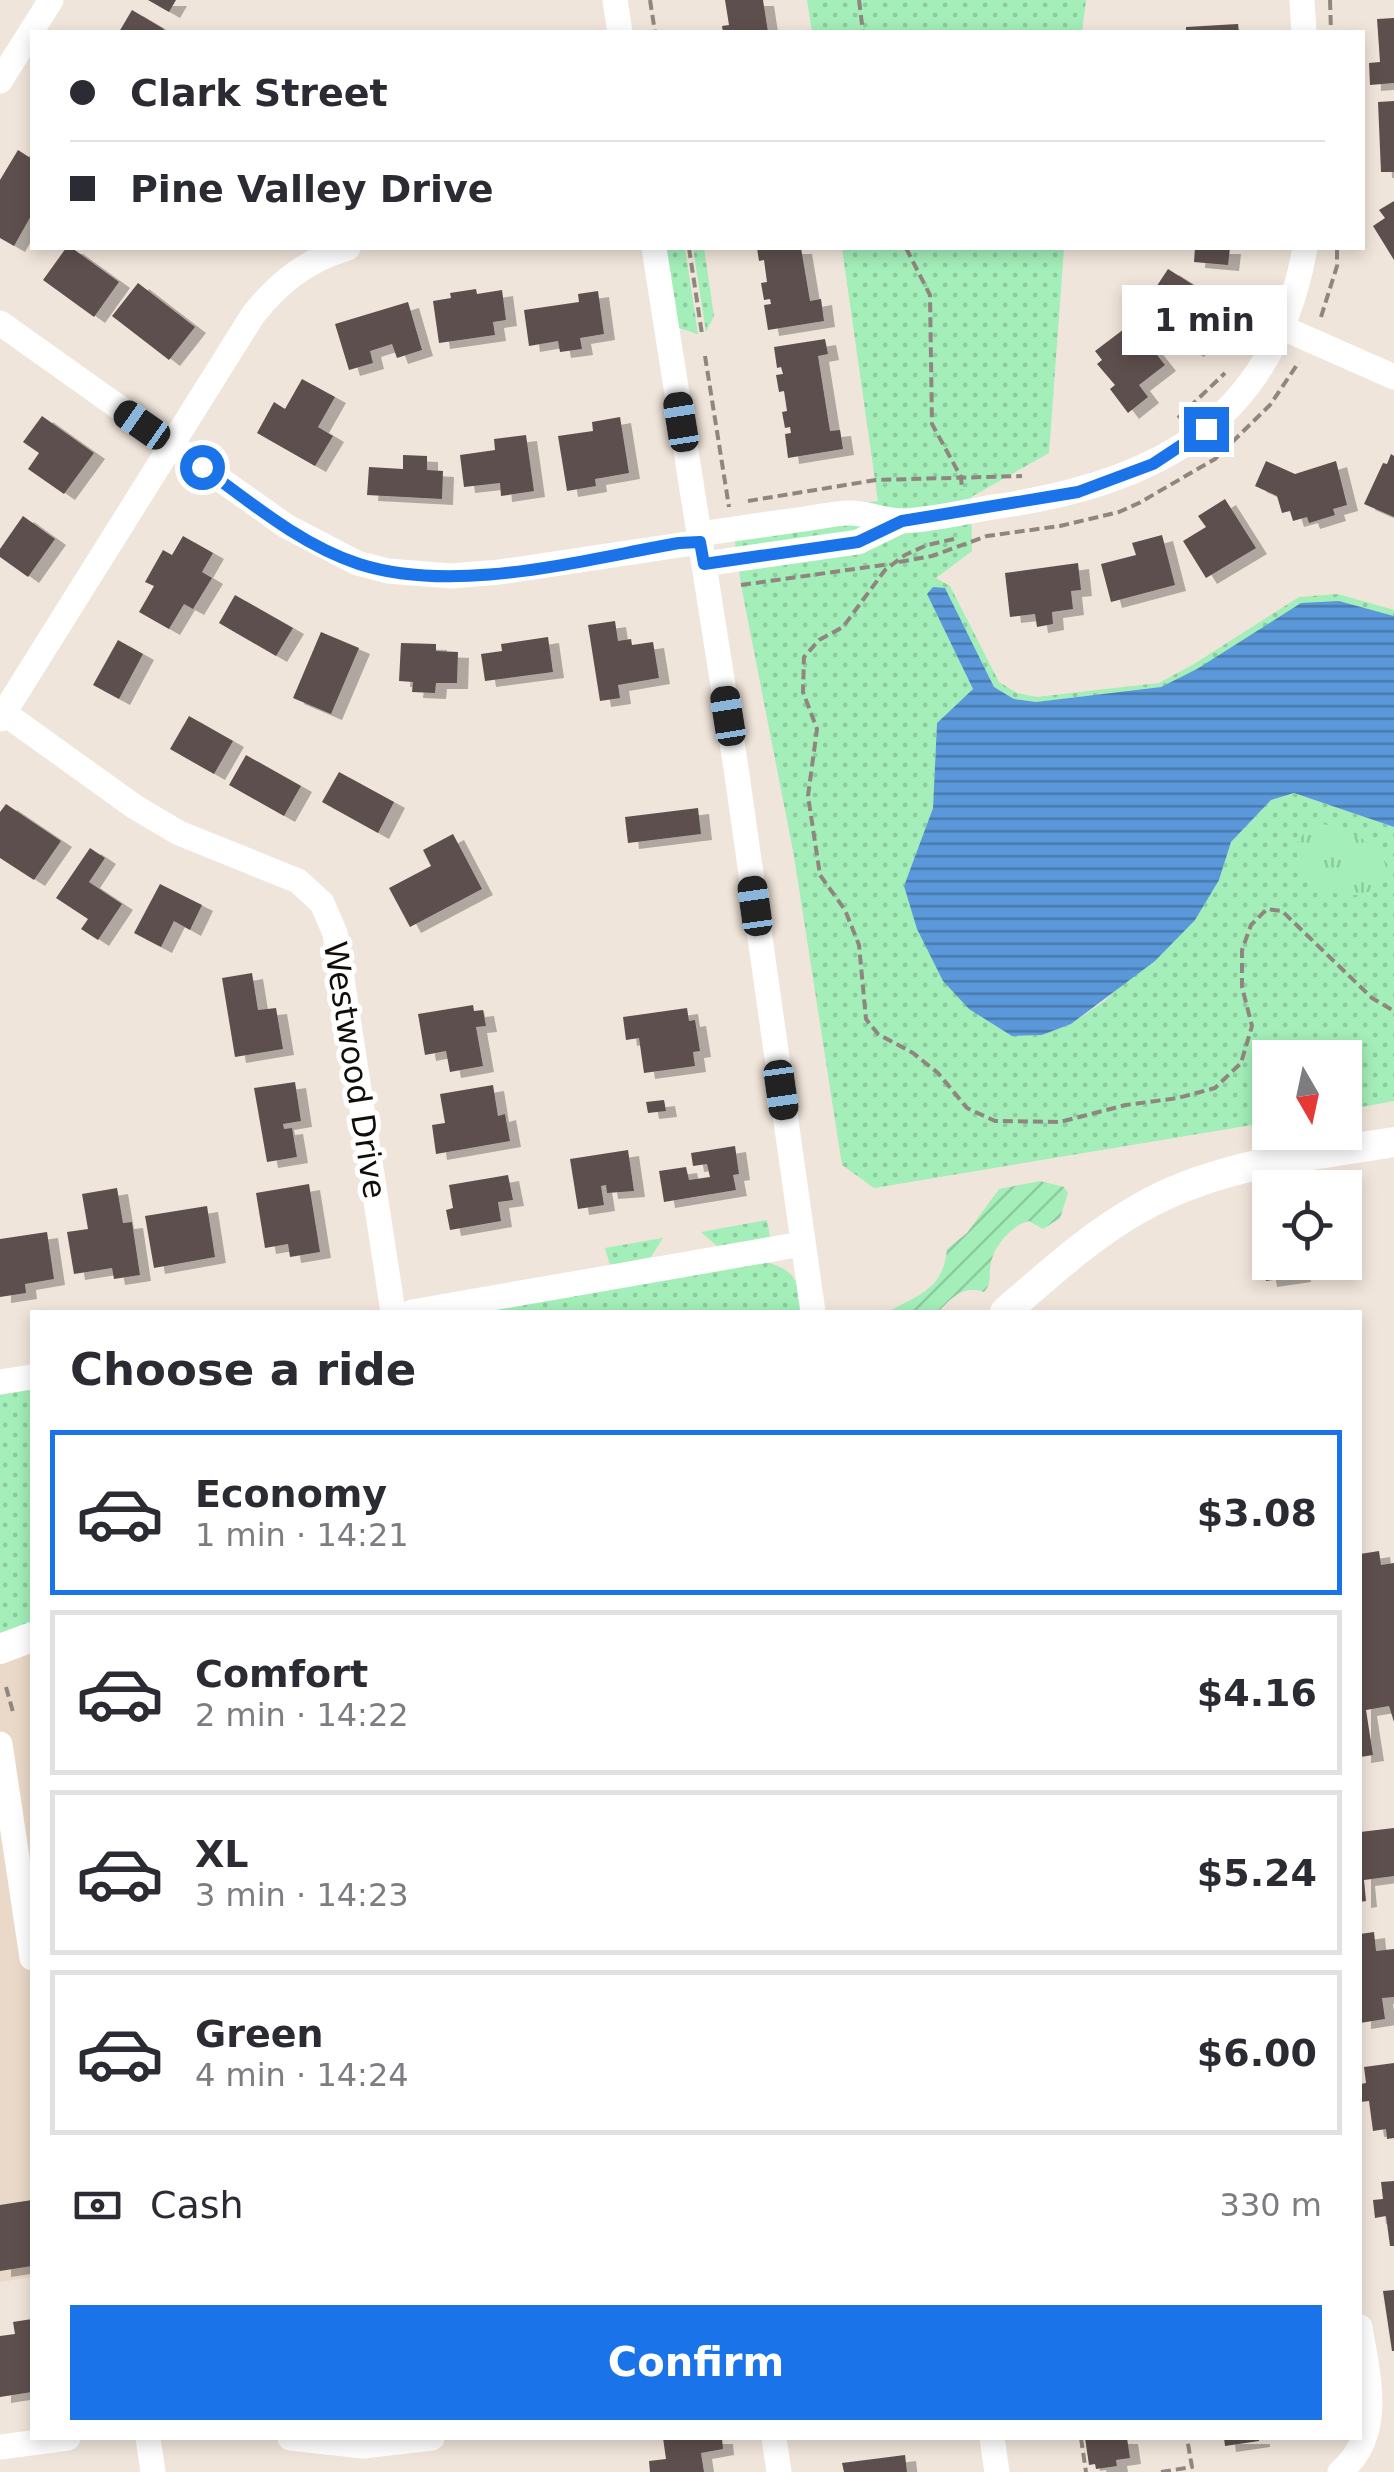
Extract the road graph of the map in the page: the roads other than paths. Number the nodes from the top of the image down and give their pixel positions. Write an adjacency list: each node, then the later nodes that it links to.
1 (51, 0): 4 (street)
2 (615, 0): 5 (street)
3 (1302, 0): 6 (street)
4 (32, 30)
5 (620, 30)
6 (1304, 30)
7 (30, 34): 8 (street)
8 (0, 82)
9 (343, 250): 15 (street)
10 (654, 250): 16 (street)
11 (1305, 250): 13 (street)
12 (0, 323): 15 (street)
13 (1283, 328): 14 (street); 16 (street)
14 (1394, 377)
15 (171, 445): 16 (street); 17 (street)
16 (701, 547): 19 (street)
17 (2, 716): 20 (street, Westwood Drive)
18 (1394, 1142): 23 (main road)
19 (802, 1244): 21 (street); 22 (street)
20 (393, 1310)
21 (423, 1310)
22 (813, 1310)
23 (1007, 1310)
24 (30, 1377): 25 (street)
25 (0, 1382)
26 (30, 1638): 27 (main road)
27 (0, 1649)
28 (0, 1744): 29 (street)
29 (30, 1945)
30 (1362, 2343): 41 (street)
31 (53, 2440): 37 (street)
32 (148, 2440): 38 (street)
33 (308, 2440): 34 (street)
34 (415, 2440)
35 (774, 2440): 39 (street)
36 (992, 2440): 40 (street)
37 (0, 2447)
38 (153, 2472)
39 (779, 2472)
40 (997, 2472)
41 (1340, 2472)

